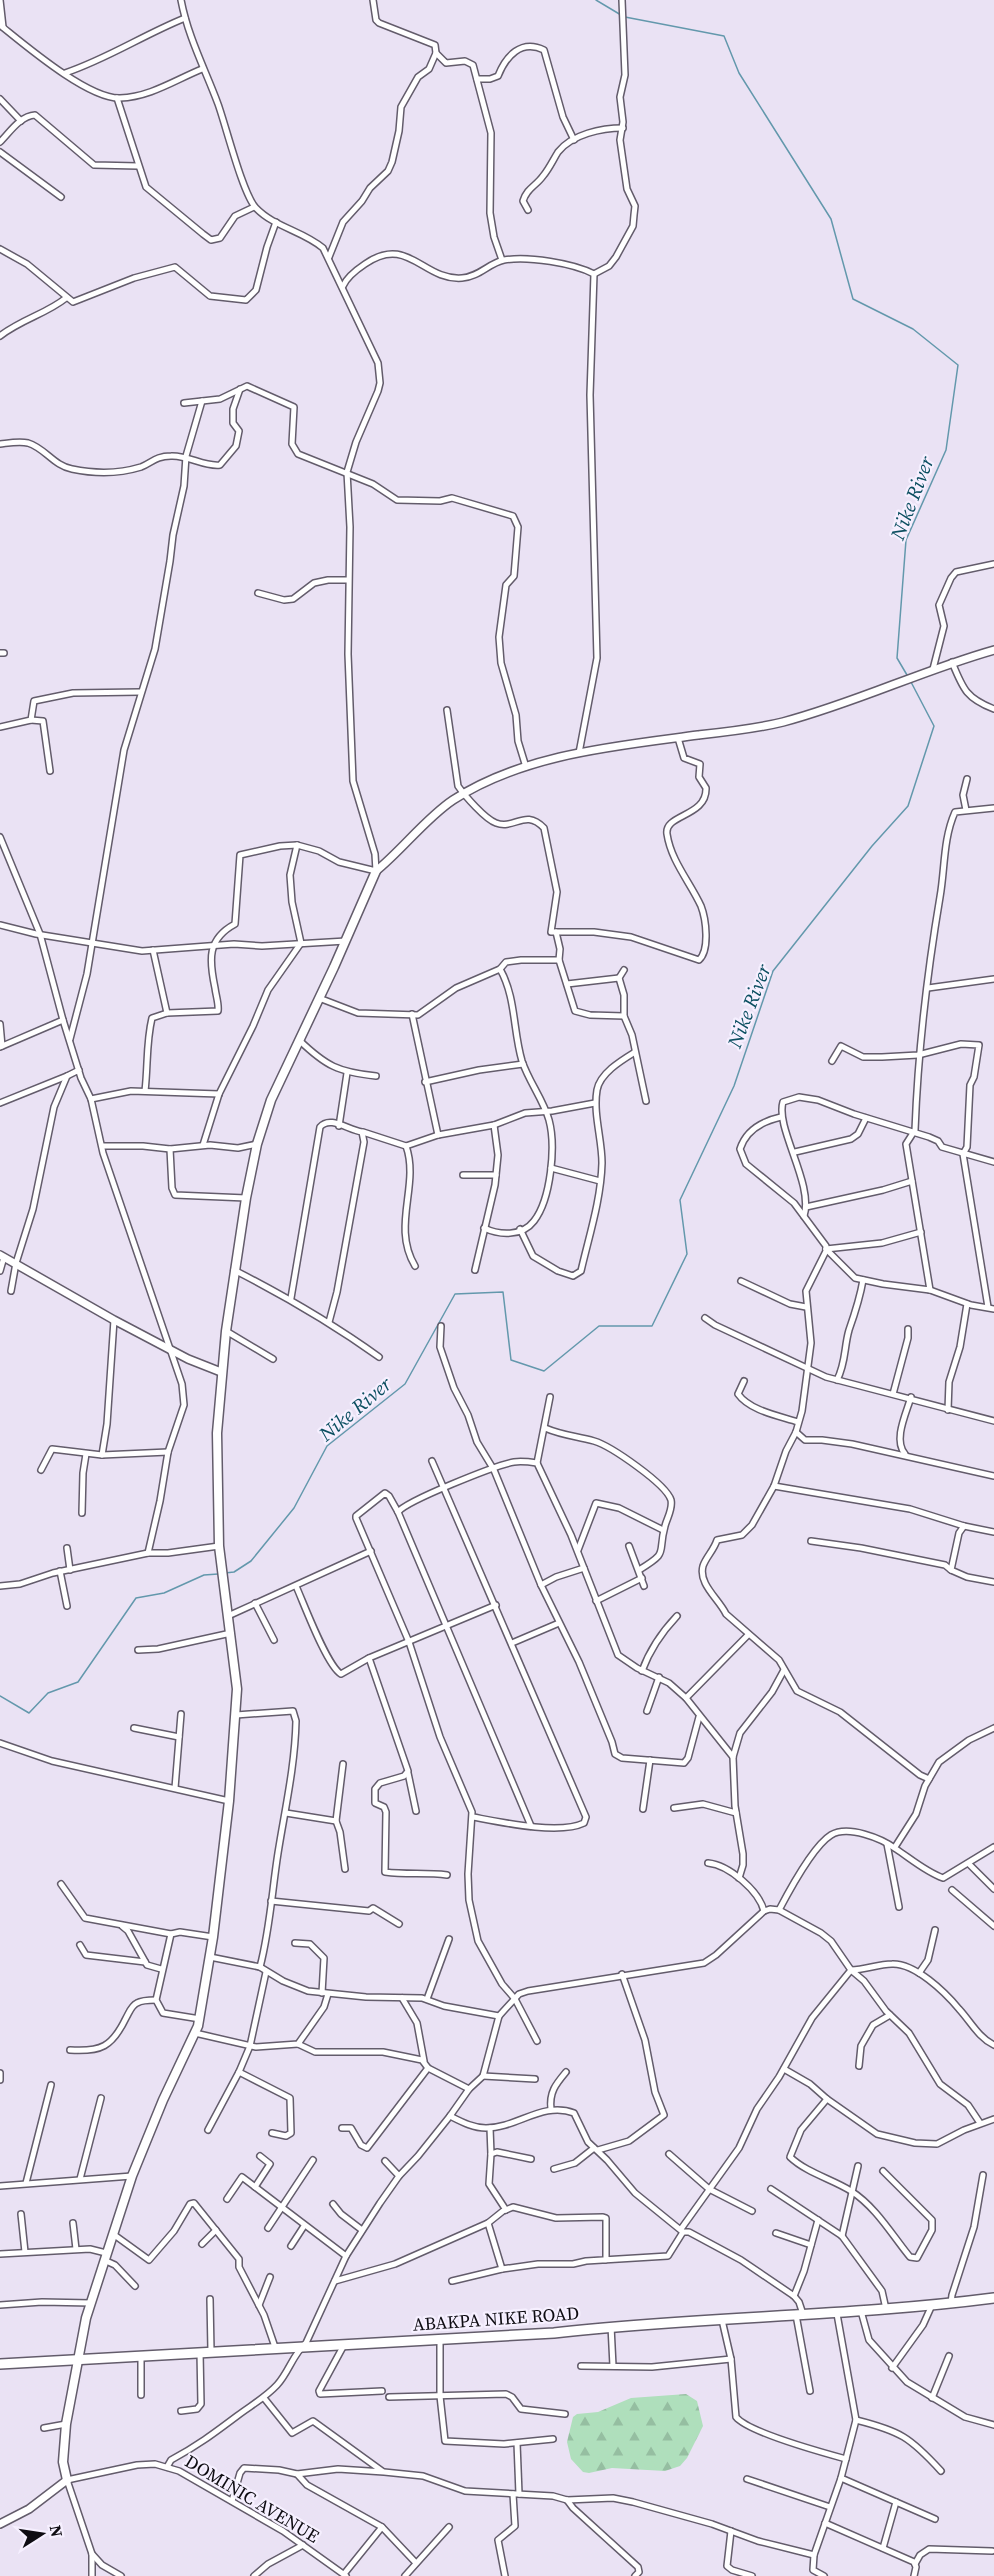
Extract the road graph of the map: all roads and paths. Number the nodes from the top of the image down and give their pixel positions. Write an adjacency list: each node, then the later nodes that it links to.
1 (0, 0): 6 (street)
2 (181, 0): 5 (street)
3 (373, 0): 7 (street)
4 (622, 0): 14 (street)
5 (185, 18): 8 (street); 9 (street)
6 (1, 26): 9 (street)
7 (436, 53): 10 (street); 24 (street)
8 (202, 69): 11 (street); 20 (street)
9 (65, 73): 11 (street)
10 (477, 79): 15 (street); 25 (street)
11 (117, 98): 18 (street)
12 (0, 99): 13 (street)
13 (21, 121): 16 (street); 18 (street)
14 (623, 128): 15 (street); 26 (street)
15 (574, 140): 21 (street)
16 (0, 142)
17 (0, 152): 19 (street)
18 (138, 166): 20 (street)
19 (61, 197)
20 (254, 207): 22 (street)
21 (528, 210)
22 (276, 222): 24 (street); 28 (street)
23 (0, 249): 28 (street)
24 (329, 258): 27 (street)
25 (502, 260): 26 (street); 27 (street)
26 (594, 274): 48 (street)
27 (343, 286): 35 (street)
28 (66, 298): 29 (street)
29 (0, 336)
30 (241, 388): 31 (street); 34 (street); 35 (street)
31 (202, 401): 32 (street); 34 (street)
32 (184, 404)
33 (0, 444): 34 (street)
34 (186, 456): 42 (street)
35 (347, 472): 37 (street); 49 (street)
36 (994, 564): 41 (street)
37 (348, 580): 38 (street); 57 (street)
38 (258, 594)
39 (994, 650): 40 (street)
40 (952, 662): 41 (street); 43 (street)
41 (929, 670): 47 (street)
42 (141, 693): 45 (street); 63 (street)
43 (994, 709)
44 (447, 710): 52 (street)
45 (31, 720): 46 (street); 50 (street)
46 (0, 727)
47 (678, 738): 48 (street); 59 (street)
48 (579, 753): 49 (street)
49 (526, 767): 52 (street)
50 (50, 771)
51 (967, 779): 54 (street)
52 (464, 794): 57 (street); 59 (street)
53 (994, 808): 54 (street)
54 (966, 810): 72 (street)
55 (0, 837): 60 (street)
56 (297, 845): 57 (street); 62 (street); 64 (street)
57 (376, 871): 61 (main road)
58 (0, 926): 60 (street)
59 (556, 932): 66 (street)
60 (40, 934): 63 (street); 77 (street)
61 (346, 941): 62 (street); 73 (main road)
62 (301, 943): 64 (street); 92 (street)
63 (92, 944): 65 (street); 79 (street)
64 (214, 946): 65 (street); 74 (street)
65 (153, 950): 74 (street)
66 (559, 960): 67 (street); 71 (street)
67 (501, 969): 75 (street); 85 (street)
68 (624, 970): 69 (street)
69 (620, 978): 71 (street); 76 (street)
70 (994, 979): 72 (street)
71 (567, 984): 76 (street)
72 (928, 988): 83 (street)
73 (319, 998): 75 (street); 80 (main road)
74 (167, 1013): 91 (street)
75 (412, 1014): 90 (street)
76 (624, 1017): 82 (street)
77 (63, 1020): 79 (street); 81 (street)
78 (0, 1024): 81 (street)
79 (70, 1040): 86 (street)
80 (299, 1040): 87 (street); 105 (main road)
81 (1, 1046)
82 (635, 1052): 94 (street); 96 (street)
83 (922, 1054): 84 (street); 103 (street); 111 (street)
84 (832, 1061)
85 (523, 1064): 90 (street); 97 (street)
86 (79, 1070): 88 (street); 93 (street)
87 (347, 1073): 89 (street); 101 (street)
88 (67, 1076): 95 (street); 126 (street)
89 (376, 1076)
90 (425, 1082): 104 (street)
91 (145, 1091): 92 (street); 93 (street)
92 (219, 1094): 106 (street)
93 (91, 1099): 107 (street)
94 (646, 1101)
95 (0, 1103)
96 (595, 1103): 97 (street); 116 (street)
97 (546, 1110): 100 (street); 113 (street)
98 (781, 1117): 99 (street); 110 (street); 120 (street)
99 (866, 1118): 103 (street); 110 (street)
100 (494, 1125): 104 (street); 115 (street)
101 (339, 1126): 102 (street); 135 (street)
102 (362, 1132): 108 (street); 141 (street)
103 (913, 1133): 111 (street); 117 (street)
104 (438, 1135): 108 (street)
105 (257, 1144): 106 (street); 118 (main road)
106 (203, 1145): 109 (street)
107 (103, 1146): 109 (street); 145 (street)
108 (406, 1146): 127 (street)
109 (170, 1149): 118 (street)
110 (795, 1152): 119 (street)
111 (963, 1154): 112 (street); 138 (street)
112 (994, 1162)
113 (551, 1168): 116 (street); 122 (street)
114 (463, 1175): 115 (street)
115 (496, 1175): 121 (street)
116 (600, 1181): 122 (street)
117 (912, 1181): 119 (street); 123 (street)
118 (246, 1198): 128 (main road)
119 (807, 1207): 120 (street)
120 (804, 1216): 124 (street)
121 (484, 1228): 122 (street); 129 (street)
122 (520, 1229)
123 (921, 1232): 124 (street); 133 (street)
124 (826, 1249): 131 (street); 137 (street)
125 (2, 1256): 126 (street); 130 (street)
126 (16, 1263): 134 (street); 140 (street)
127 (415, 1266)
128 (234, 1270): 135 (street); 144 (main road)
129 (475, 1270)
130 (0, 1271)
131 (862, 1280): 133 (street); 150 (street)
132 (741, 1281): 137 (street)
133 (930, 1290): 136 (street)
134 (11, 1291)
135 (291, 1298): 141 (street)
136 (967, 1304): 138 (street); 155 (street)
137 (806, 1306): 148 (street)
138 (991, 1308)
139 (705, 1318): 148 (street)
140 (114, 1320): 145 (street); 163 (street)
141 (329, 1322): 146 (street)
142 (441, 1326): 167 (street)
143 (908, 1329): 152 (street)
144 (226, 1331): 147 (street); 149 (main road)
145 (169, 1347): 149 (street); 160 (street)
146 (379, 1357)
147 (273, 1359)
148 (808, 1367): 150 (street); 157 (street)
149 (221, 1372): 179 (main road)
150 (837, 1380): 152 (street)
151 (744, 1381): 157 (street)
152 (893, 1394): 154 (street)
153 (550, 1397): 158 (street)
154 (910, 1397): 155 (street); 162 (street)
155 (948, 1410): 156 (street)
156 (994, 1421)
157 (798, 1422): 159 (street)
158 (545, 1428): 165 (street); 174 (street)
159 (796, 1432): 162 (street); 169 (street)
160 (168, 1452): 163 (street); 182 (street)
161 (86, 1454): 163 (street); 166 (street); 172 (street)
162 (905, 1454): 168 (street)
163 (102, 1455)
164 (432, 1461): 170 (street)
165 (537, 1463): 167 (street); 181 (street)
166 (41, 1470)
167 (494, 1470): 170 (street); 190 (street)
168 (994, 1476)
169 (774, 1486): 173 (street); 203 (street)
170 (445, 1488): 171 (street); 196 (street)
171 (398, 1512): 180 (street); 201 (street)
172 (82, 1513)
173 (964, 1526): 175 (street); 186 (street)
174 (663, 1530): 181 (street); 185 (street)
175 (994, 1530)
176 (811, 1541): 186 (street)
177 (629, 1546): 185 (street)
178 (67, 1548): 184 (street)
179 (220, 1550): 182 (street); 198 (main road)
180 (371, 1551): 192 (street); 205 (street)
181 (578, 1551): 183 (street)
182 (148, 1553): 184 (street)
183 (584, 1568): 190 (street); 194 (street)
184 (70, 1570): 187 (street)
185 (639, 1570): 188 (street)
186 (951, 1570): 189 (street)
187 (60, 1571): 191 (street); 197 (street)
188 (642, 1578): 193 (street); 194 (street)
189 (994, 1582)
190 (541, 1585): 200 (street)
191 (0, 1586)
192 (296, 1586): 195 (street); 208 (street)
193 (644, 1586)
194 (596, 1601): 210 (street)
195 (255, 1603): 198 (street); 204 (street)
196 (496, 1605): 201 (street); 206 (street)
197 (67, 1606)
198 (228, 1616): 202 (main road)
199 (677, 1616): 210 (street)
200 (559, 1623): 206 (street); 222 (street)
201 (447, 1626): 205 (street); 235 (street)
202 (231, 1633): 207 (street); 215 (main road)
203 (748, 1635): 209 (street); 212 (street)
204 (274, 1640)
205 (409, 1642): 208 (street); 233 (street)
206 (512, 1643): 235 (street)
207 (138, 1650)
208 (369, 1658): 224 (street)
209 (784, 1670): 221 (street); 225 (street)
210 (642, 1671): 211 (street)
211 (659, 1677): 212 (street); 213 (street)
212 (686, 1698): 216 (street)
213 (647, 1711)
214 (180, 1714): 219 (street)
215 (236, 1715): 227 (main road); 231 (street)
216 (699, 1717): 221 (street); 222 (street)
217 (134, 1728): 219 (street)
218 (994, 1728): 225 (street)
219 (179, 1737): 226 (street)
220 (0, 1743): 226 (street)
221 (733, 1757): 232 (street)
222 (650, 1760): 229 (street)
223 (343, 1764): 234 (street)
224 (408, 1771): 230 (street); 242 (street)
225 (929, 1779): 237 (street)
226 (175, 1788): 227 (street)
227 (229, 1801): 256 (main road)
228 (674, 1808): 232 (street)
229 (643, 1809)
230 (416, 1811)
231 (286, 1813): 234 (street); 247 (street)
232 (735, 1813): 243 (street)
233 (473, 1817): 235 (street); 271 (street)
234 (336, 1821): 241 (street)
235 (531, 1826)
236 (887, 1844): 237 (street); 248 (street); 249 (street)
237 (895, 1847): 240 (street)
238 (994, 1847): 240 (street)
239 (708, 1863): 243 (street)
240 (969, 1864): 245 (street)
241 (345, 1869)
242 (447, 1875)
243 (739, 1878): 250 (street)
244 (61, 1884): 251 (street)
245 (994, 1889)
246 (952, 1890): 253 (street)
247 (271, 1901): 252 (street); 262 (street)
248 (899, 1907)
249 (778, 1910): 250 (street); 264 (street)
250 (764, 1911): 267 (street)
251 (121, 1924): 255 (street); 261 (street)
252 (399, 1924)
253 (994, 1926)
254 (935, 1930): 266 (street)
255 (171, 1934): 256 (street); 263 (street)
256 (213, 1937): 260 (main road)
257 (449, 1939): 270 (street)
258 (295, 1943): 268 (street)
259 (80, 1945): 261 (street)
260 (210, 1957): 262 (street); 275 (main road)
261 (145, 1962): 263 (street)
262 (260, 1967): 265 (street)
263 (161, 1969): 272 (street)
264 (851, 1970): 266 (street); 273 (street); 285 (street)
265 (266, 1972): 268 (street); 280 (street)
266 (919, 1973): 279 (street)
267 (622, 1974): 271 (street); 304 (street)
268 (325, 1993): 269 (street); 278 (street)
269 (402, 1998): 270 (street); 282 (street)
270 (427, 1999): 274 (street)
271 (515, 1999): 274 (street); 277 (street)
272 (156, 2000): 275 (street); 281 (street)
273 (890, 2015): 283 (street); 299 (street)
274 (499, 2016): 289 (street)
275 (200, 2019): 276 (main road)
276 (195, 2033): 280 (street); 315 (main road)
277 (537, 2041)
278 (298, 2044): 280 (street); 282 (street)
279 (994, 2045)
280 (250, 2046): 286 (street)
281 (70, 2050)
282 (424, 2061): 284 (street)
283 (859, 2066)
284 (428, 2068): 293 (street); 300 (street)
285 (784, 2069): 295 (street); 321 (street)
286 (240, 2072): 302 (street); 303 (street)
287 (566, 2072): 296 (street)
288 (0, 2073): 291 (street)
289 (483, 2076): 290 (street); 293 (street)
290 (535, 2079)
291 (0, 2080)
292 (51, 2085): 318 (street)
293 (469, 2089): 297 (street)
294 (100, 2098): 317 (street)
295 (827, 2099): 299 (street); 323 (street)
296 (551, 2109): 301 (street); 304 (street)
297 (450, 2116): 301 (street); 316 (street)
298 (994, 2119): 299 (street)
299 (980, 2123)
300 (342, 2128)
301 (490, 2128): 305 (street)
302 (208, 2130)
303 (272, 2133)
304 (596, 2149): 312 (street); 337 (street)
305 (491, 2154): 308 (street); 327 (street)
306 (669, 2154): 321 (street)
307 (260, 2156): 320 (street)
308 (531, 2159)
309 (313, 2160): 326 (street)
310 (386, 2161): 316 (street)
311 (858, 2166): 323 (street)
312 (554, 2169)
313 (883, 2171): 323 (street)
314 (983, 2175): 359 (street)
315 (132, 2176): 317 (street); 339 (main road)
316 (399, 2176): 336 (street)
317 (80, 2180): 318 (street)
318 (26, 2183): 319 (street)
319 (0, 2186)
320 (255, 2187): 324 (street); 326 (street)
321 (710, 2189): 328 (street); 337 (street)
322 (771, 2189): 330 (street)
323 (852, 2192): 340 (street)
324 (227, 2199)
325 (333, 2204): 336 (street)
326 (282, 2207): 333 (street); 334 (street)
327 (506, 2210): 332 (street); 349 (street)
328 (752, 2211)
329 (21, 2214): 345 (street)
330 (818, 2220): 340 (street); 342 (street)
331 (73, 2223): 344 (street)
332 (489, 2223): 350 (street); 352 (street)
333 (304, 2226): 343 (street); 347 (street)
334 (268, 2228)
335 (216, 2230): 339 (street); 341 (street); 360 (street)
336 (362, 2230): 347 (street)
337 (682, 2230): 349 (street); 355 (street)
338 (776, 2232): 342 (street)
339 (113, 2234): 348 (main road)
340 (842, 2236): 363 (street)
341 (201, 2244)
342 (811, 2245): 355 (street)
343 (291, 2246)
344 (76, 2249): 345 (street); 348 (street)
345 (24, 2252): 346 (street)
346 (0, 2254)
347 (346, 2256): 352 (street)
348 (105, 2257): 354 (street); 358 (main road)
349 (606, 2260): 350 (street)
350 (502, 2269): 353 (street)
351 (270, 2277): 360 (street)
352 (335, 2281): 371 (street)
353 (452, 2281)
354 (135, 2286)
355 (794, 2296): 366 (street)
356 (994, 2298): 359 (main road, ABAKPA NIKE ROAD)
357 (210, 2299): 373 (street)
358 (92, 2303): 361 (street); 377 (main road)
359 (951, 2303): 362 (main road, ABAKPA NIKE ROAD)
360 (259, 2304): 372 (street)
361 (0, 2305)
362 (932, 2305): 363 (main road, ABAKPA NIKE ROAD); 382 (street)
363 (886, 2309): 364 (main road, ABAKPA NIKE ROAD)
364 (861, 2311): 365 (main road, ABAKPA NIKE ROAD); 382 (street)
365 (837, 2314): 366 (main road, ABAKPA NIKE ROAD); 392 (street)
366 (800, 2315): 367 (main road, ABAKPA NIKE ROAD); 384 (street)
367 (722, 2320): 368 (main road, ABAKPA NIKE ROAD); 378 (street)
368 (611, 2326): 369 (main road, ABAKPA NIKE ROAD); 381 (street)
369 (440, 2340): 370 (main road, ABAKPA NIKE ROAD); 386 (street)
370 (344, 2344): 371 (main road, ABAKPA NIKE ROAD); 383 (street)
371 (302, 2347): 372 (main road, ABAKPA NIKE ROAD); 388 (street)
372 (275, 2348): 373 (main road, ABAKPA NIKE ROAD)
373 (211, 2351): 374 (main road, ABAKPA NIKE ROAD)
374 (200, 2352): 375 (main road, ABAKPA NIKE ROAD); 390 (street)
375 (141, 2355): 377 (main road, ABAKPA NIKE ROAD); 385 (street)
376 (949, 2356): 389 (street)
377 (78, 2358): 379 (main road, ABAKPA NIKE ROAD); 394 (main road)
378 (731, 2359): 381 (street); 398 (street)
379 (0, 2364)
380 (581, 2366): 381 (street)
381 (613, 2366)
382 (892, 2368): 389 (street)
383 (382, 2391)
384 (810, 2391)
385 (141, 2395)
386 (440, 2396): 387 (street); 391 (street); 397 (street)
387 (389, 2397)
388 (264, 2398): 399 (street); 401 (street)
389 (932, 2398): 393 (street)
390 (182, 2411)
391 (566, 2414)
392 (856, 2421): 398 (street); 400 (street)
393 (993, 2422)
394 (66, 2424): 395 (street); 405 (main road)
395 (44, 2428)
396 (553, 2439): 397 (street)
397 (517, 2442): 406 (street)
398 (846, 2459): 403 (street)
399 (167, 2467): 405 (street, DOMINIC AVENUE); 408 (street, DOMINIC AVENUE)
400 (941, 2470)
401 (384, 2472): 402 (street); 406 (street)
402 (297, 2474): 408 (street); 414 (street)
403 (841, 2478): 409 (street); 410 (street)
404 (747, 2479): 410 (street)
405 (67, 2480): 413 (street); 420 (street)
406 (516, 2494): 407 (street); 429 (street)
407 (567, 2500): 416 (street); 430 (street)
408 (232, 2501): 417 (street, DOMINIC AVENUE)
409 (896, 2502): 411 (street); 418 (street)
410 (830, 2507): 412 (street)
411 (935, 2519)
412 (825, 2523): 418 (street); 421 (street)
413 (0, 2524)
414 (382, 2527): 422 (street); 424 (street)
415 (448, 2527): 422 (street)
416 (731, 2531): 421 (street); 431 (street)
417 (303, 2545): 424 (street, DOMINIC AVENUE); 427 (street)
418 (883, 2548): 423 (street)
419 (992, 2551): 423 (street)
420 (92, 2554): 425 (street); 426 (street)
421 (814, 2555): 432 (street)
422 (416, 2564): 428 (street)
423 (915, 2564): 433 (street)
424 (345, 2575)
425 (92, 2576)
426 (121, 2576)
427 (254, 2576)
428 (405, 2576)
429 (505, 2576)
430 (635, 2576)
431 (752, 2576)
432 (824, 2576)
433 (914, 2576)

